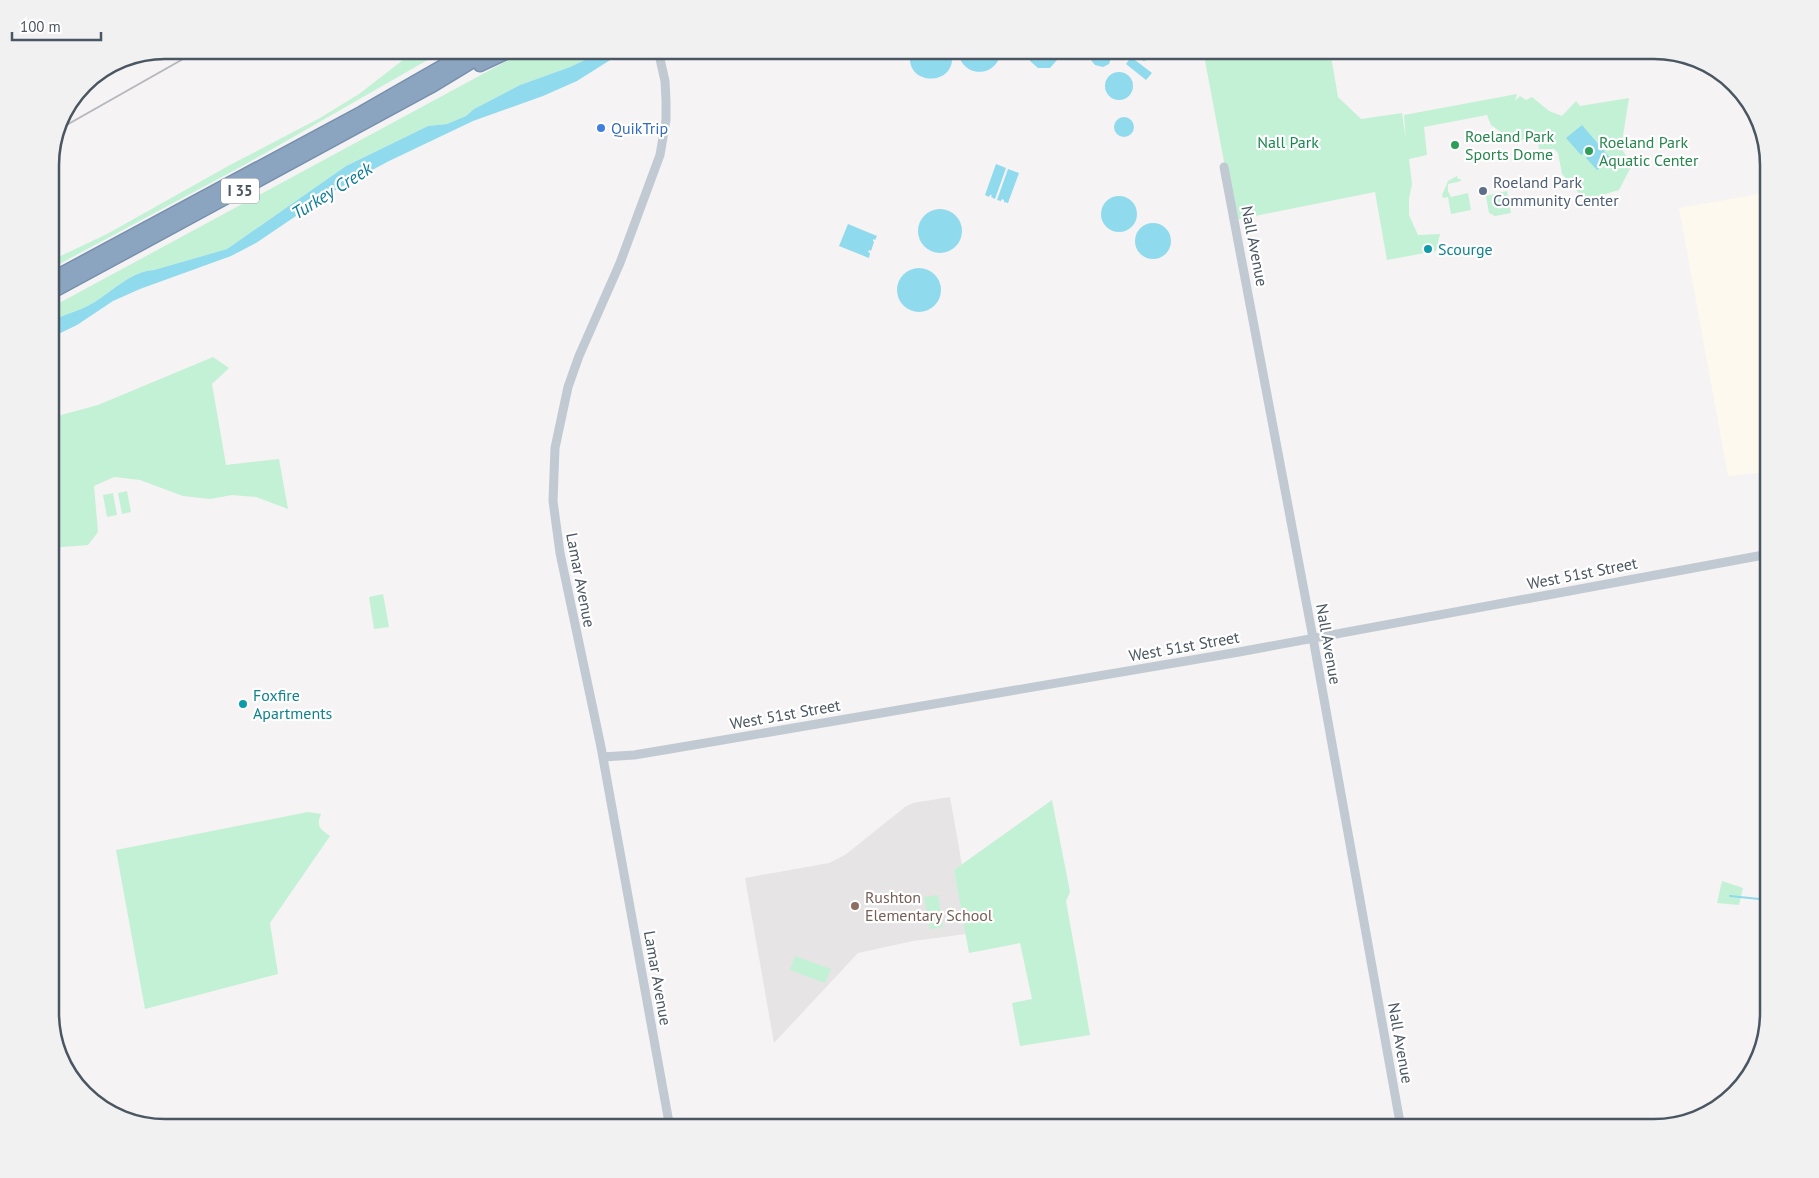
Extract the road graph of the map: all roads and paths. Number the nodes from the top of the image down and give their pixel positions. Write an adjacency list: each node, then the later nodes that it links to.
1 (455, 59): 6 (highway)
2 (457, 59): 6 (highway, I 35)
3 (476, 59): 7 (highway, I 35)
4 (492, 59): 7 (highway)
5 (660, 59): 13 (street, Lamar Avenue)
6 (452, 62): 9 (highway, I 35)
7 (430, 87): 10 (highway, I 35)
8 (1224, 167): 12 (street, Nall Avenue)
9 (59, 275)
10 (59, 289)
11 (1760, 556): 12 (street, West 51st Street)
12 (1313, 638): 13 (street, West 51st Street); 15 (street, Nall Avenue)
13 (603, 757): 14 (street, Lamar Avenue)
14 (668, 1119)
15 (1399, 1119)

